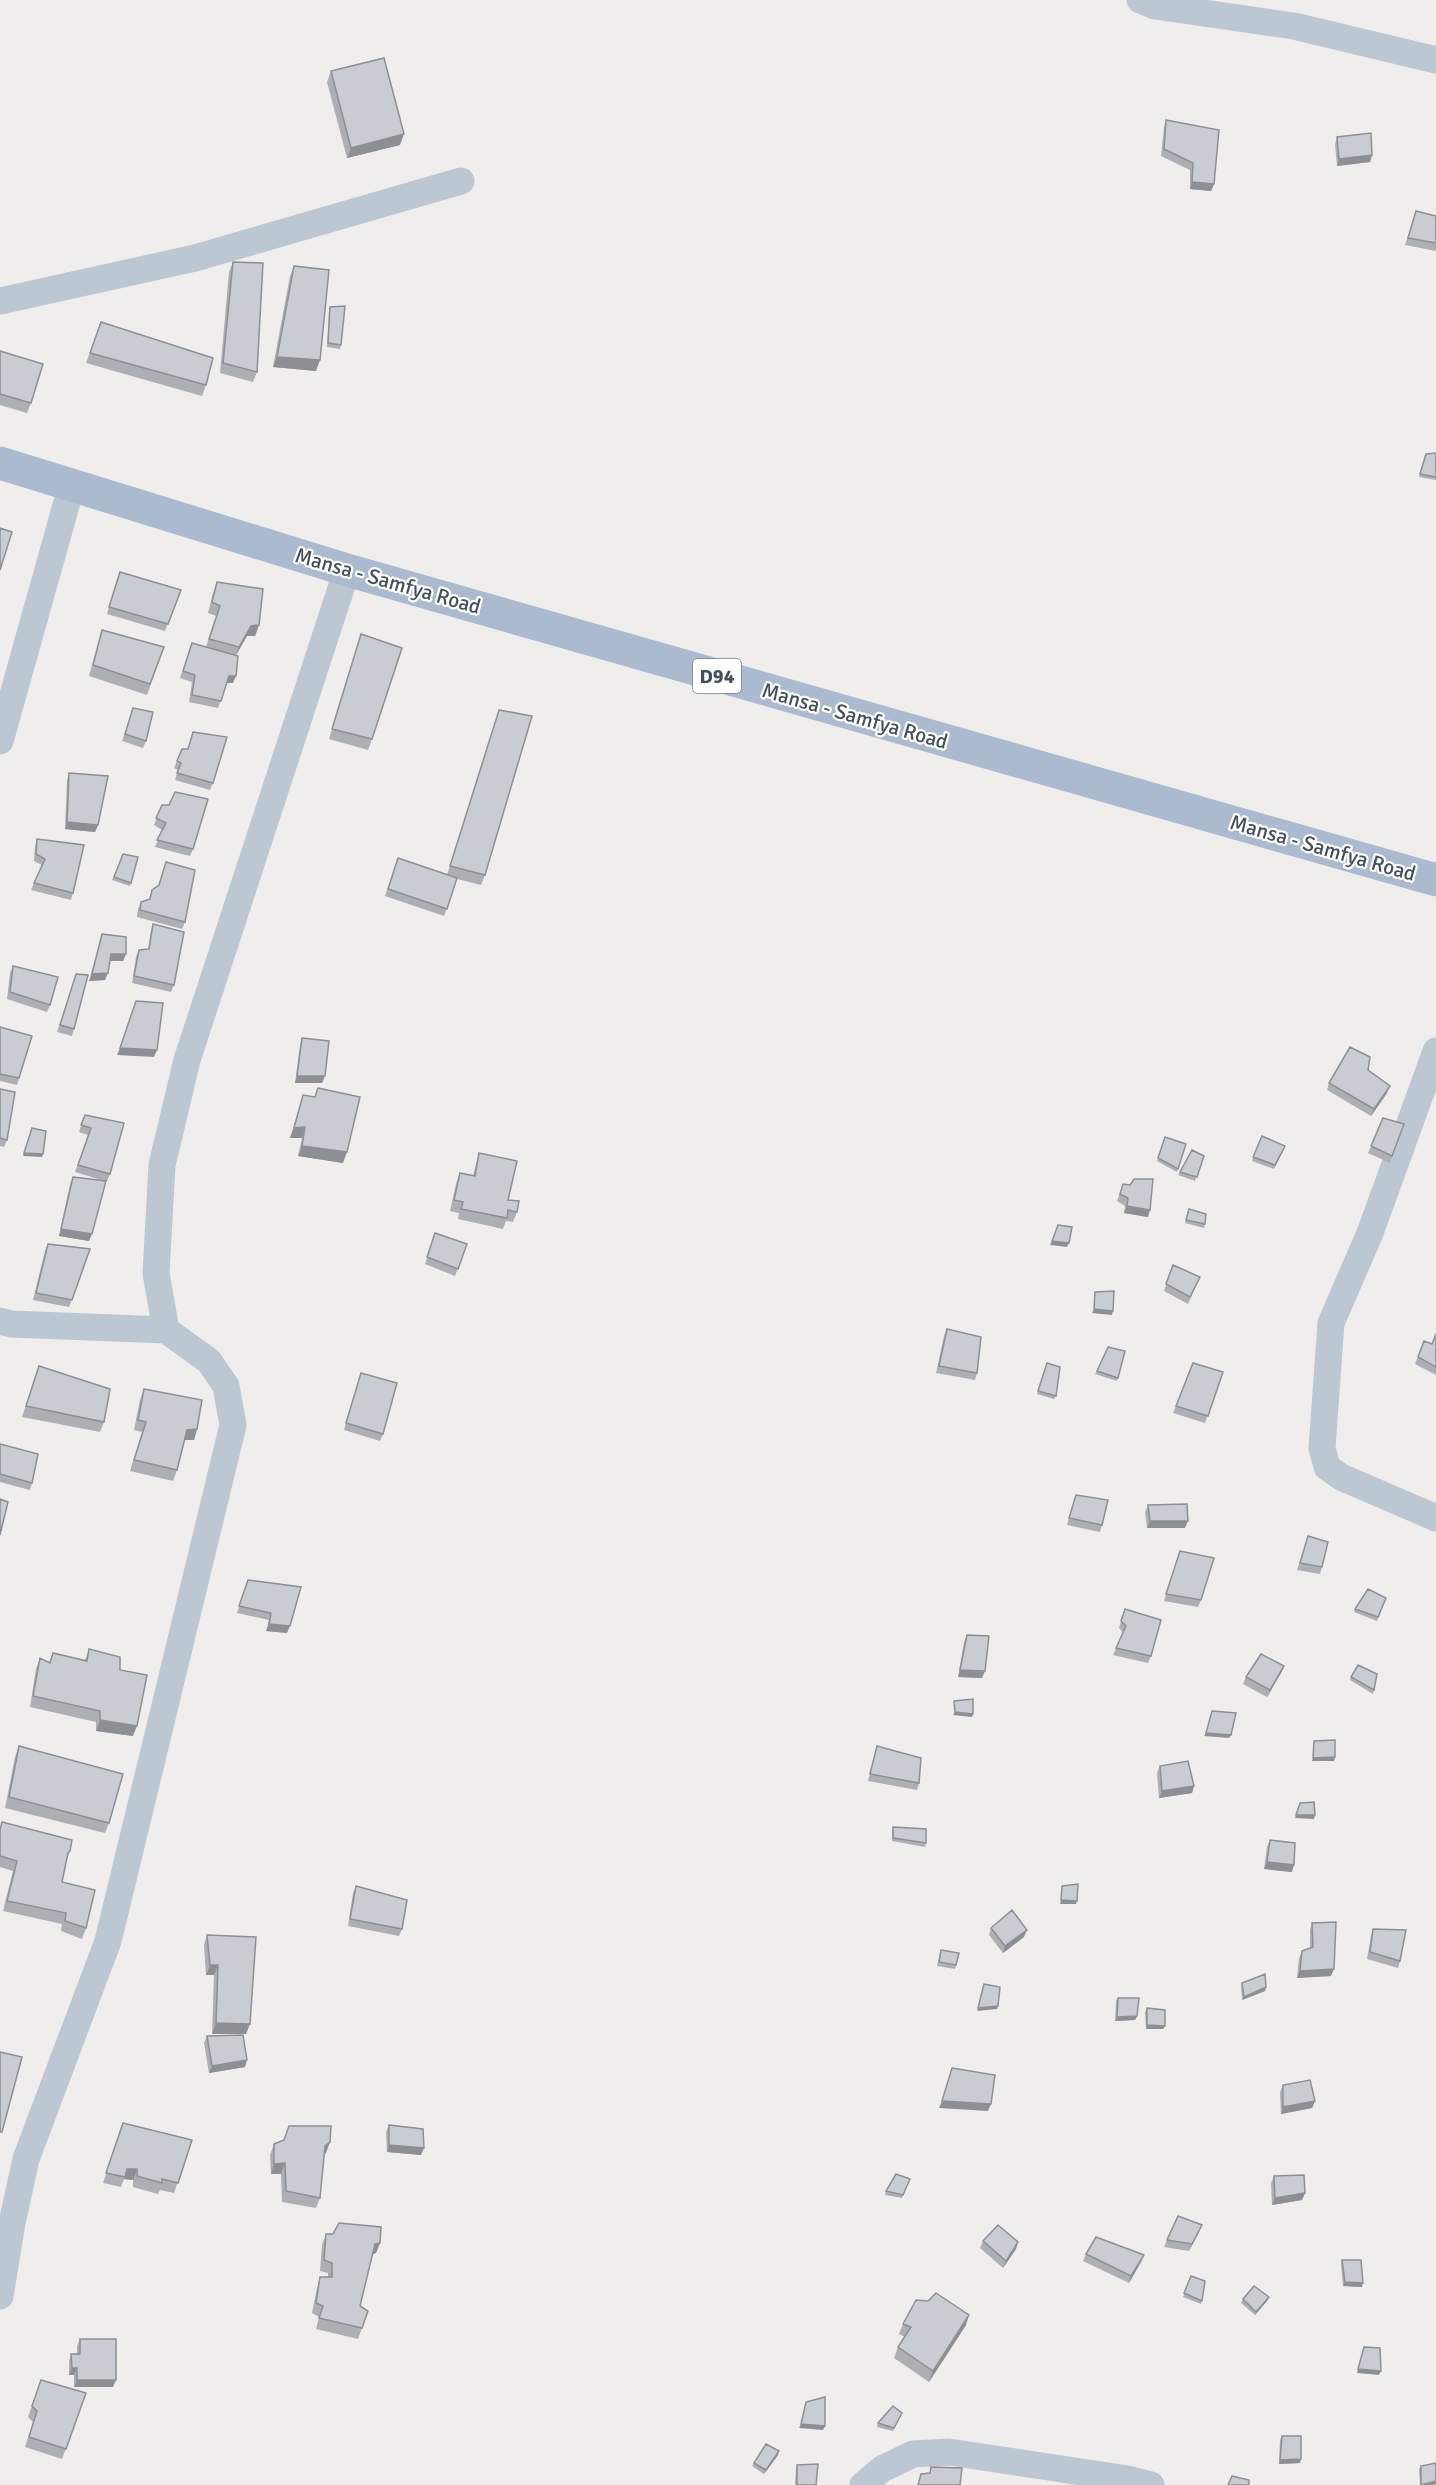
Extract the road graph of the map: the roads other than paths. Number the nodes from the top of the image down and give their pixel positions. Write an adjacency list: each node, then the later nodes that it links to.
1 (1140, 0): 2 (street)
2 (1436, 60)
3 (461, 181): 4 (street)
4 (0, 301)
5 (0, 463): 6 (main road, Mansa - Samfya Road / D94)
6 (72, 484): 7 (main road, Mansa - Samfya Road / D94); 8 (street)
7 (347, 570): 9 (main road, Mansa - Samfya Road / D94); 12 (street)
8 (0, 741)
9 (1436, 880)
10 (1436, 1051): 13 (street)
11 (0, 1321): 12 (street)
12 (166, 1330): 14 (street)
13 (1436, 1518)
14 (6, 2221): 15 (street)
15 (0, 2296)
16 (863, 2485): 17 (street)
17 (1151, 2485)

